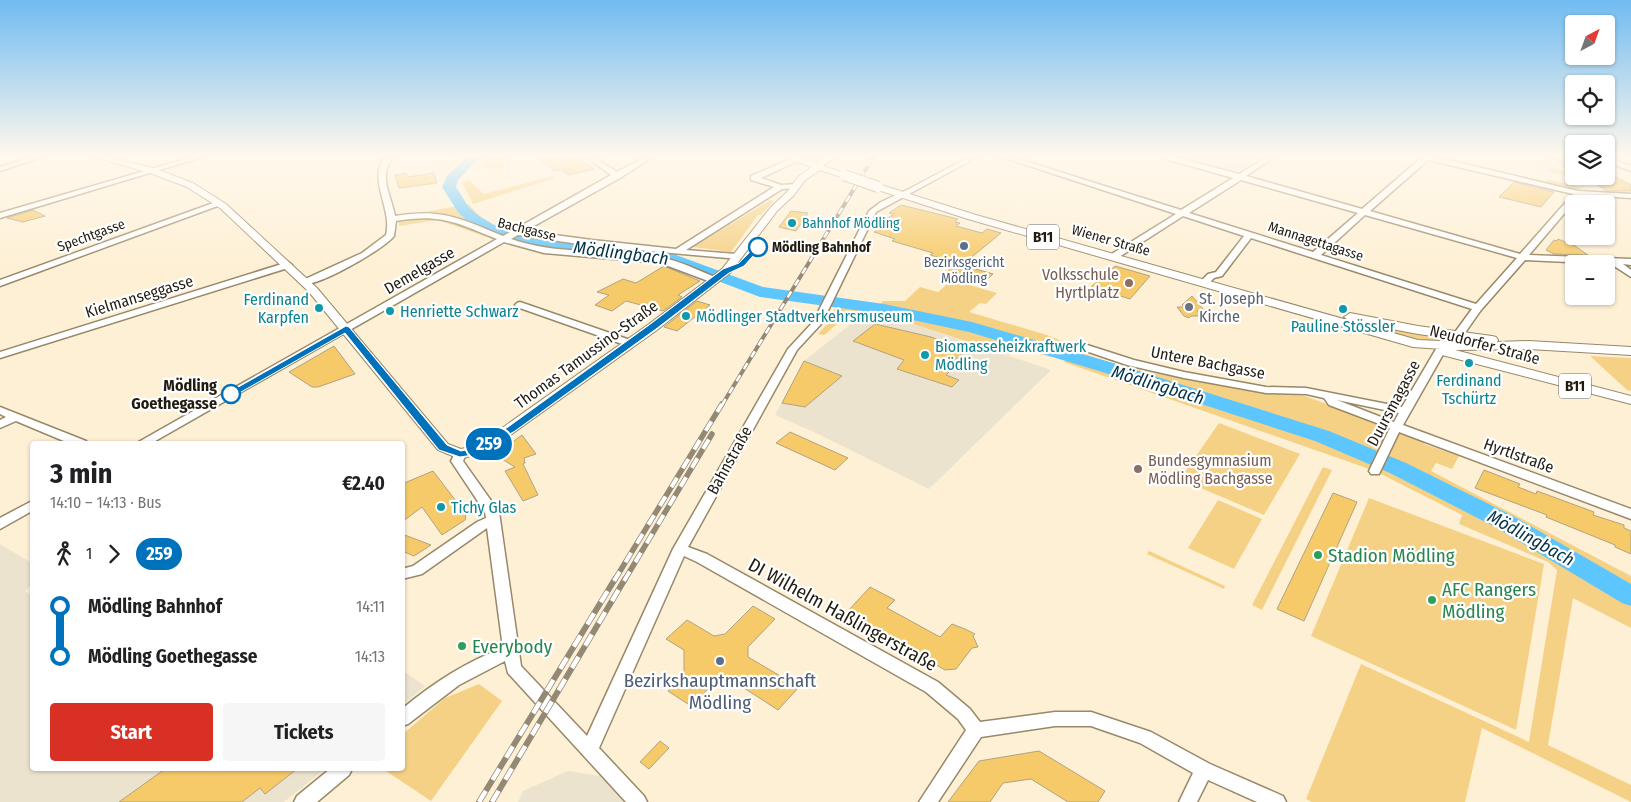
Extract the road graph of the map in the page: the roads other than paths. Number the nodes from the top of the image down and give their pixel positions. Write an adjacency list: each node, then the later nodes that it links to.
1 (77, 193): 20 (street)
2 (203, 193): 17 (main road)
3 (387, 193): 21 (street)
4 (586, 193): 23 (street, Demelgasse)
5 (770, 193): 24 (street)
6 (788, 193): 26 (main road)
7 (898, 193): 15 (main road, Wiener Straße / B11, bridge)
8 (906, 193): 15 (street, Bahnstraße)
9 (1121, 193): 19 (street, Mannagettagasse)
10 (1214, 193): 19 (street)
11 (1298, 193): 18 (street)
12 (1385, 193): 18 (street)
13 (1578, 193): 28 (street)
14 (1586, 193): 16 (street)
15 (903, 195): 27 (main road, Wiener Straße / B11); 69 (street, Bahnstraße)
16 (1631, 196)
17 (220, 204): 33 (main road); 38 (street, Spechtgasse)
18 (1364, 212): 25 (street); 28 (street)
19 (1182, 213): 22 (street, Mannagettagasse); 27 (street)
20 (0, 216)
21 (392, 219): 23 (street, Bachgasse); 36 (street)
22 (1250, 234): 25 (street, Mannagettagasse); 37 (street)
23 (512, 235): 24 (street, Bachgasse); 35 (street, Bachgasse); 42 (street, Demelgasse)
24 (679, 250): 26 (street, Bachgasse)
25 (1315, 255): 41 (street, Mannagettagasse)
26 (736, 257): 35 (main road)
27 (1113, 257): 37 (main road, Wiener Straße / B11)
28 (1522, 257): 29 (street); 41 (street)
29 (1565, 259)
30 (1615, 262): 31 (street)
31 (1631, 262)
32 (1615, 263): 34 (street)
33 (288, 265): 36 (main road); 52 (street, Kielmanseggasse)
34 (1631, 274)
35 (720, 276): 45 (main road, Thomas Tamussino-Straße)
36 (306, 282): 42 (main road)
37 (1205, 282): 39 (main road, Wiener Straße / B11)
38 (0, 283)
39 (1281, 304): 43 (main road, Wiener Straße / B11); 46 (main road, Wiener Straße / B11)
40 (520, 305): 45 (street)
41 (1478, 308): 44 (street)
42 (346, 329): 62 (street, Demelgasse); 63 (main road)
43 (1418, 330): 44 (main road, Wiener Straße); 49 (main road, Wiener Straße / B11)
44 (1458, 335): 47 (main road, Wiener Straße)
45 (629, 343): 63 (main road, Thomas Tamussino-Straße)
46 (1417, 344): 49 (main road, Wiener Straße); 50 (main road, Neudorfer Straße / B11)
47 (1529, 345): 49 (main road, Wiener Straße); 51 (main road, Wiener Straße)
48 (1084, 347): 54 (street, Untere Bachgasse)
49 (1466, 347): 53 (main road, Wiener Straße / B11)
50 (1440, 350): 53 (main road, Neudorfer Straße / B11); 57 (street, Duursmagasse)
51 (1631, 351)
52 (0, 355)
53 (1520, 371): 55 (main road, Neudorfer Straße / B11)
54 (1328, 396): 57 (street, Untere Bachgasse); 60 (street, Untere Bachgasse)
55 (1631, 400)
56 (0, 410): 58 (street)
57 (1407, 411): 60 (street, Duursmagasse)
58 (15, 417): 59 (street); 61 (street)
59 (0, 424)
60 (1396, 426): 64 (street, Duursmagasse); 66 (street, Hyrtlstraße)
61 (75, 441)
62 (147, 441)
63 (460, 454): 67 (street)
64 (1376, 468)
65 (30, 506): 68 (street)
66 (1631, 514)
67 (492, 521): 70 (street); 71 (street)
68 (0, 524)
69 (680, 550): 73 (street, DI Wilhelm Haßlingerstraße); 74 (street, Bahnstraße)
70 (405, 573)
71 (511, 652): 72 (street); 74 (street)
72 (405, 717)
73 (976, 730): 75 (street); 79 (street)
74 (589, 752): 78 (street)
75 (1204, 770): 80 (street); 81 (street)
76 (341, 771): 77 (street)
77 (303, 802)
78 (638, 802)
79 (928, 802)
80 (1188, 802)
81 (1277, 802)

